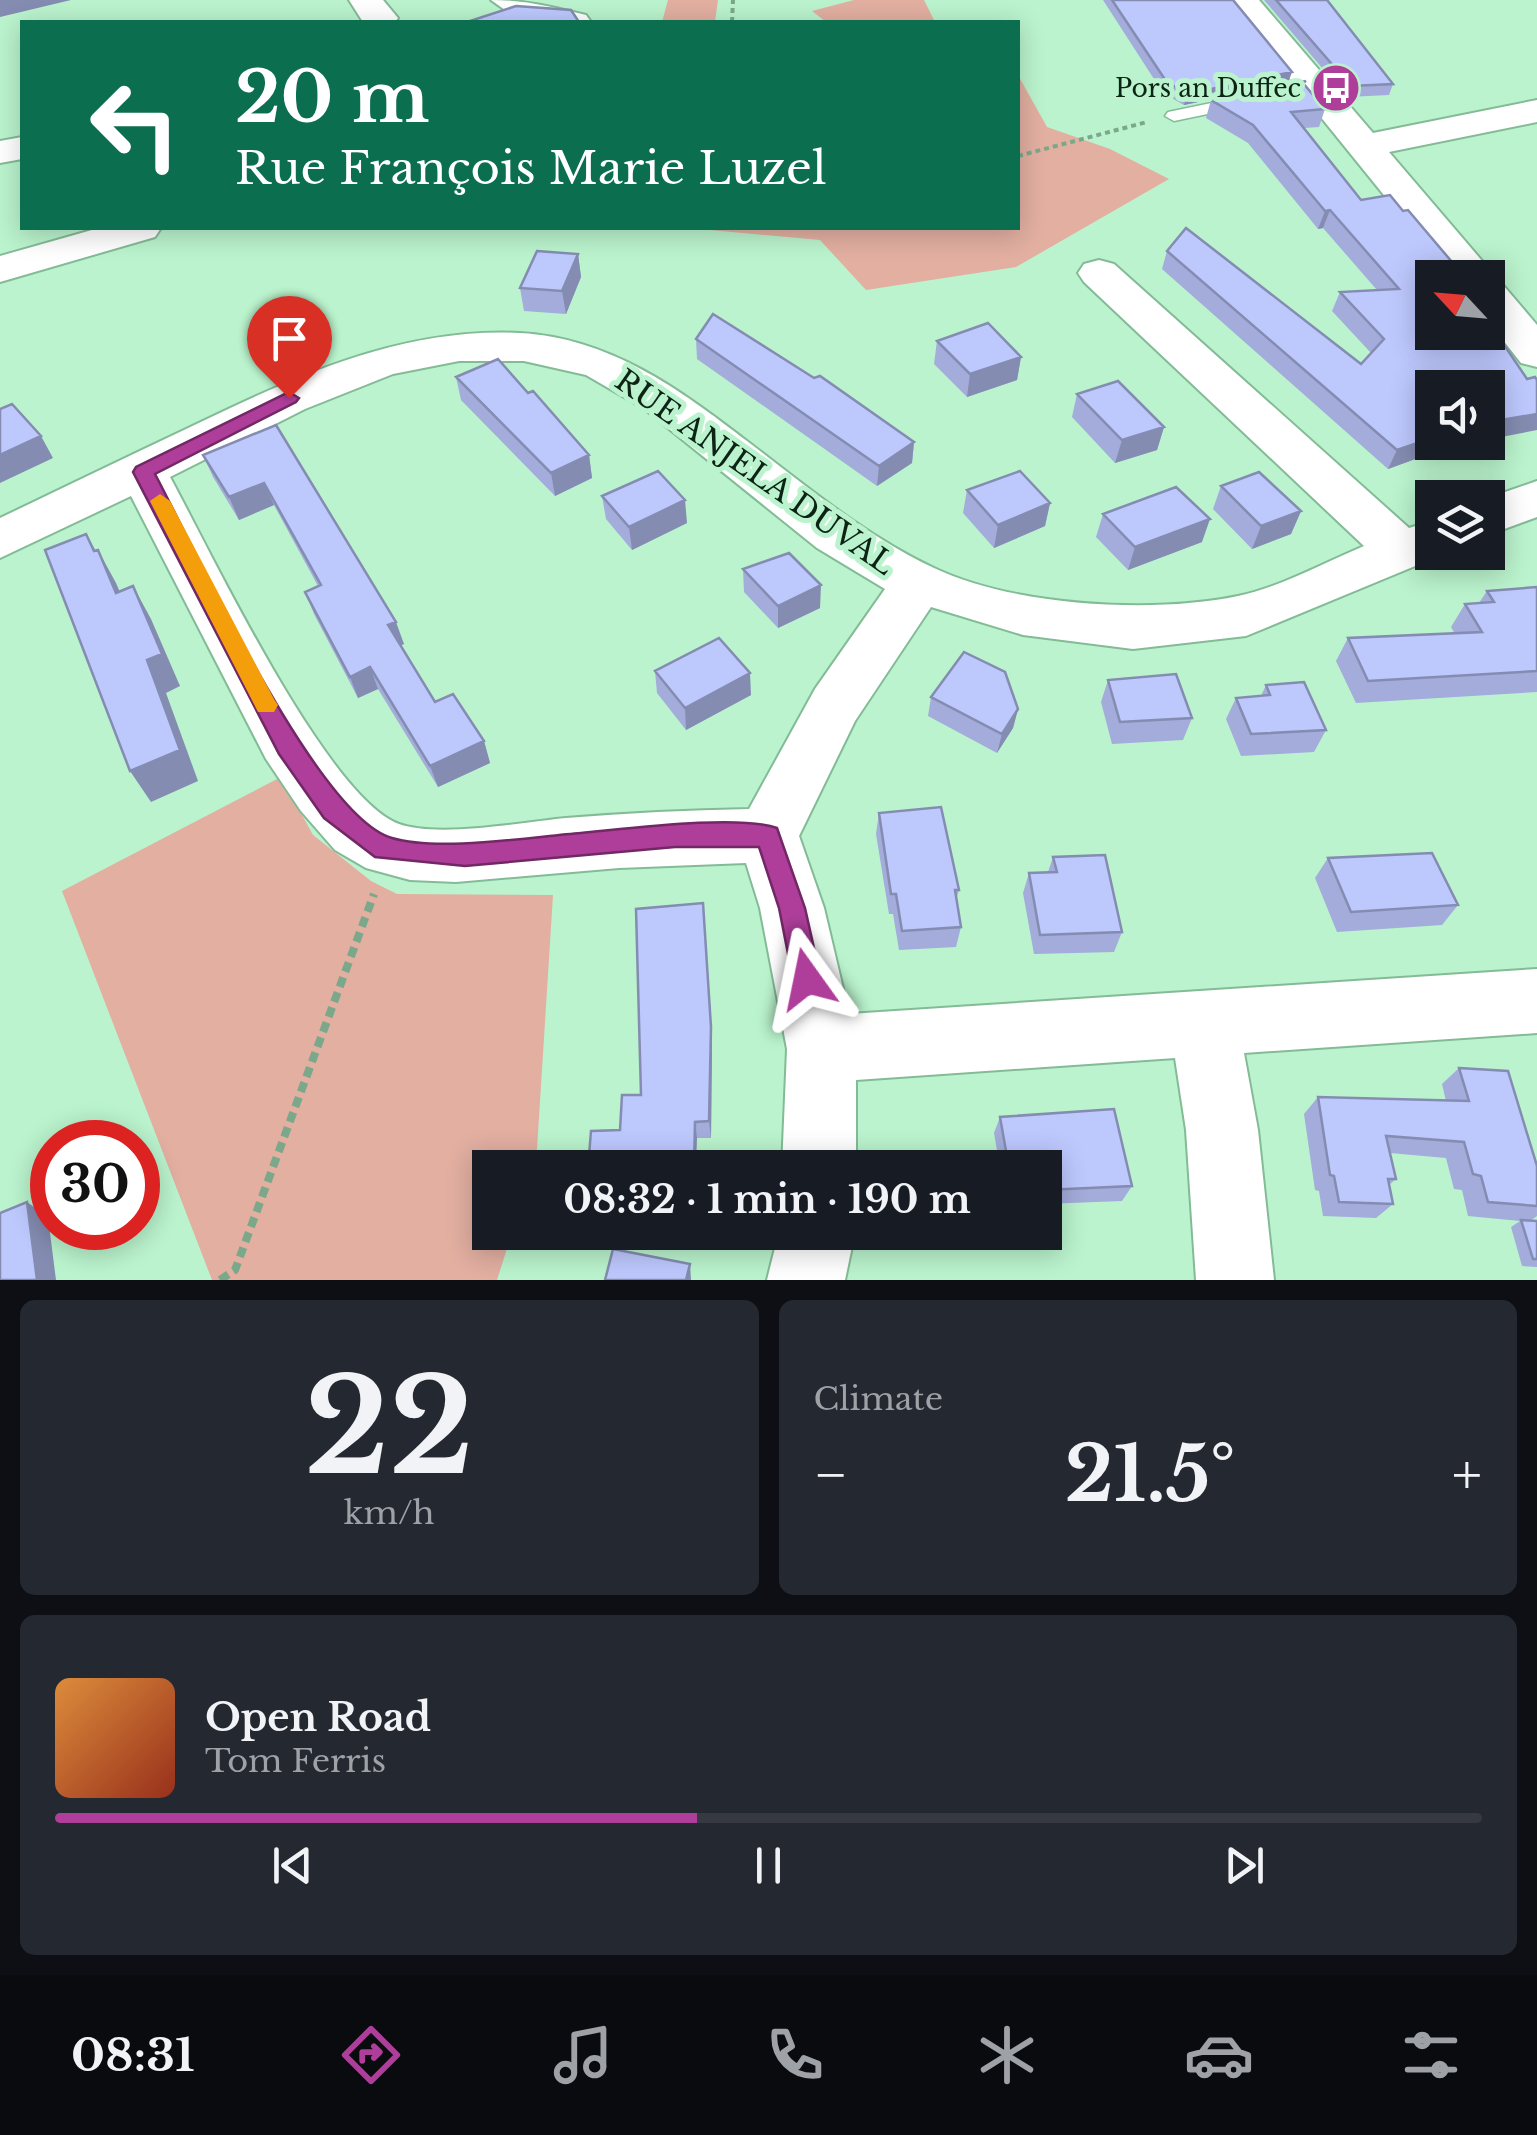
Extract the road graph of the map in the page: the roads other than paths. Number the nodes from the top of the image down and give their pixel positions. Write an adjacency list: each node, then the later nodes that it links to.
1 (364, 0): 4 (street)
2 (507, 0): 5 (street)
3 (1253, 7): 9 (street)
4 (380, 20)
5 (556, 20)
6 (1262, 98): 8 (lane)
7 (1537, 110): 9 (street)
8 (1174, 116)
9 (1364, 146): 11 (street)
10 (134, 230): 12 (street)
11 (1459, 260)
12 (0, 269)
13 (1099, 273): 20 (street)
14 (1505, 313): 15 (street)
15 (1534, 345)
16 (143, 472): 19 (street, RUE ANJELA DUVAL); 22 (street, RUE ANJELA DUVAL); 23 (street)
17 (1537, 498): 18 (street)
18 (1505, 510)
19 (0, 540)
20 (1415, 542)
21 (1415, 546): 22 (street, RUE ANJELA DUVAL)
22 (919, 584): 23 (street)
23 (768, 836): 26 (street)
24 (1536, 1004): 25 (street)
25 (1204, 1022): 26 (street); 30 (street)
26 (822, 1049): 27 (street)
27 (819, 1150)
28 (814, 1250): 29 (street)
29 (806, 1280)
30 (1235, 1280)

